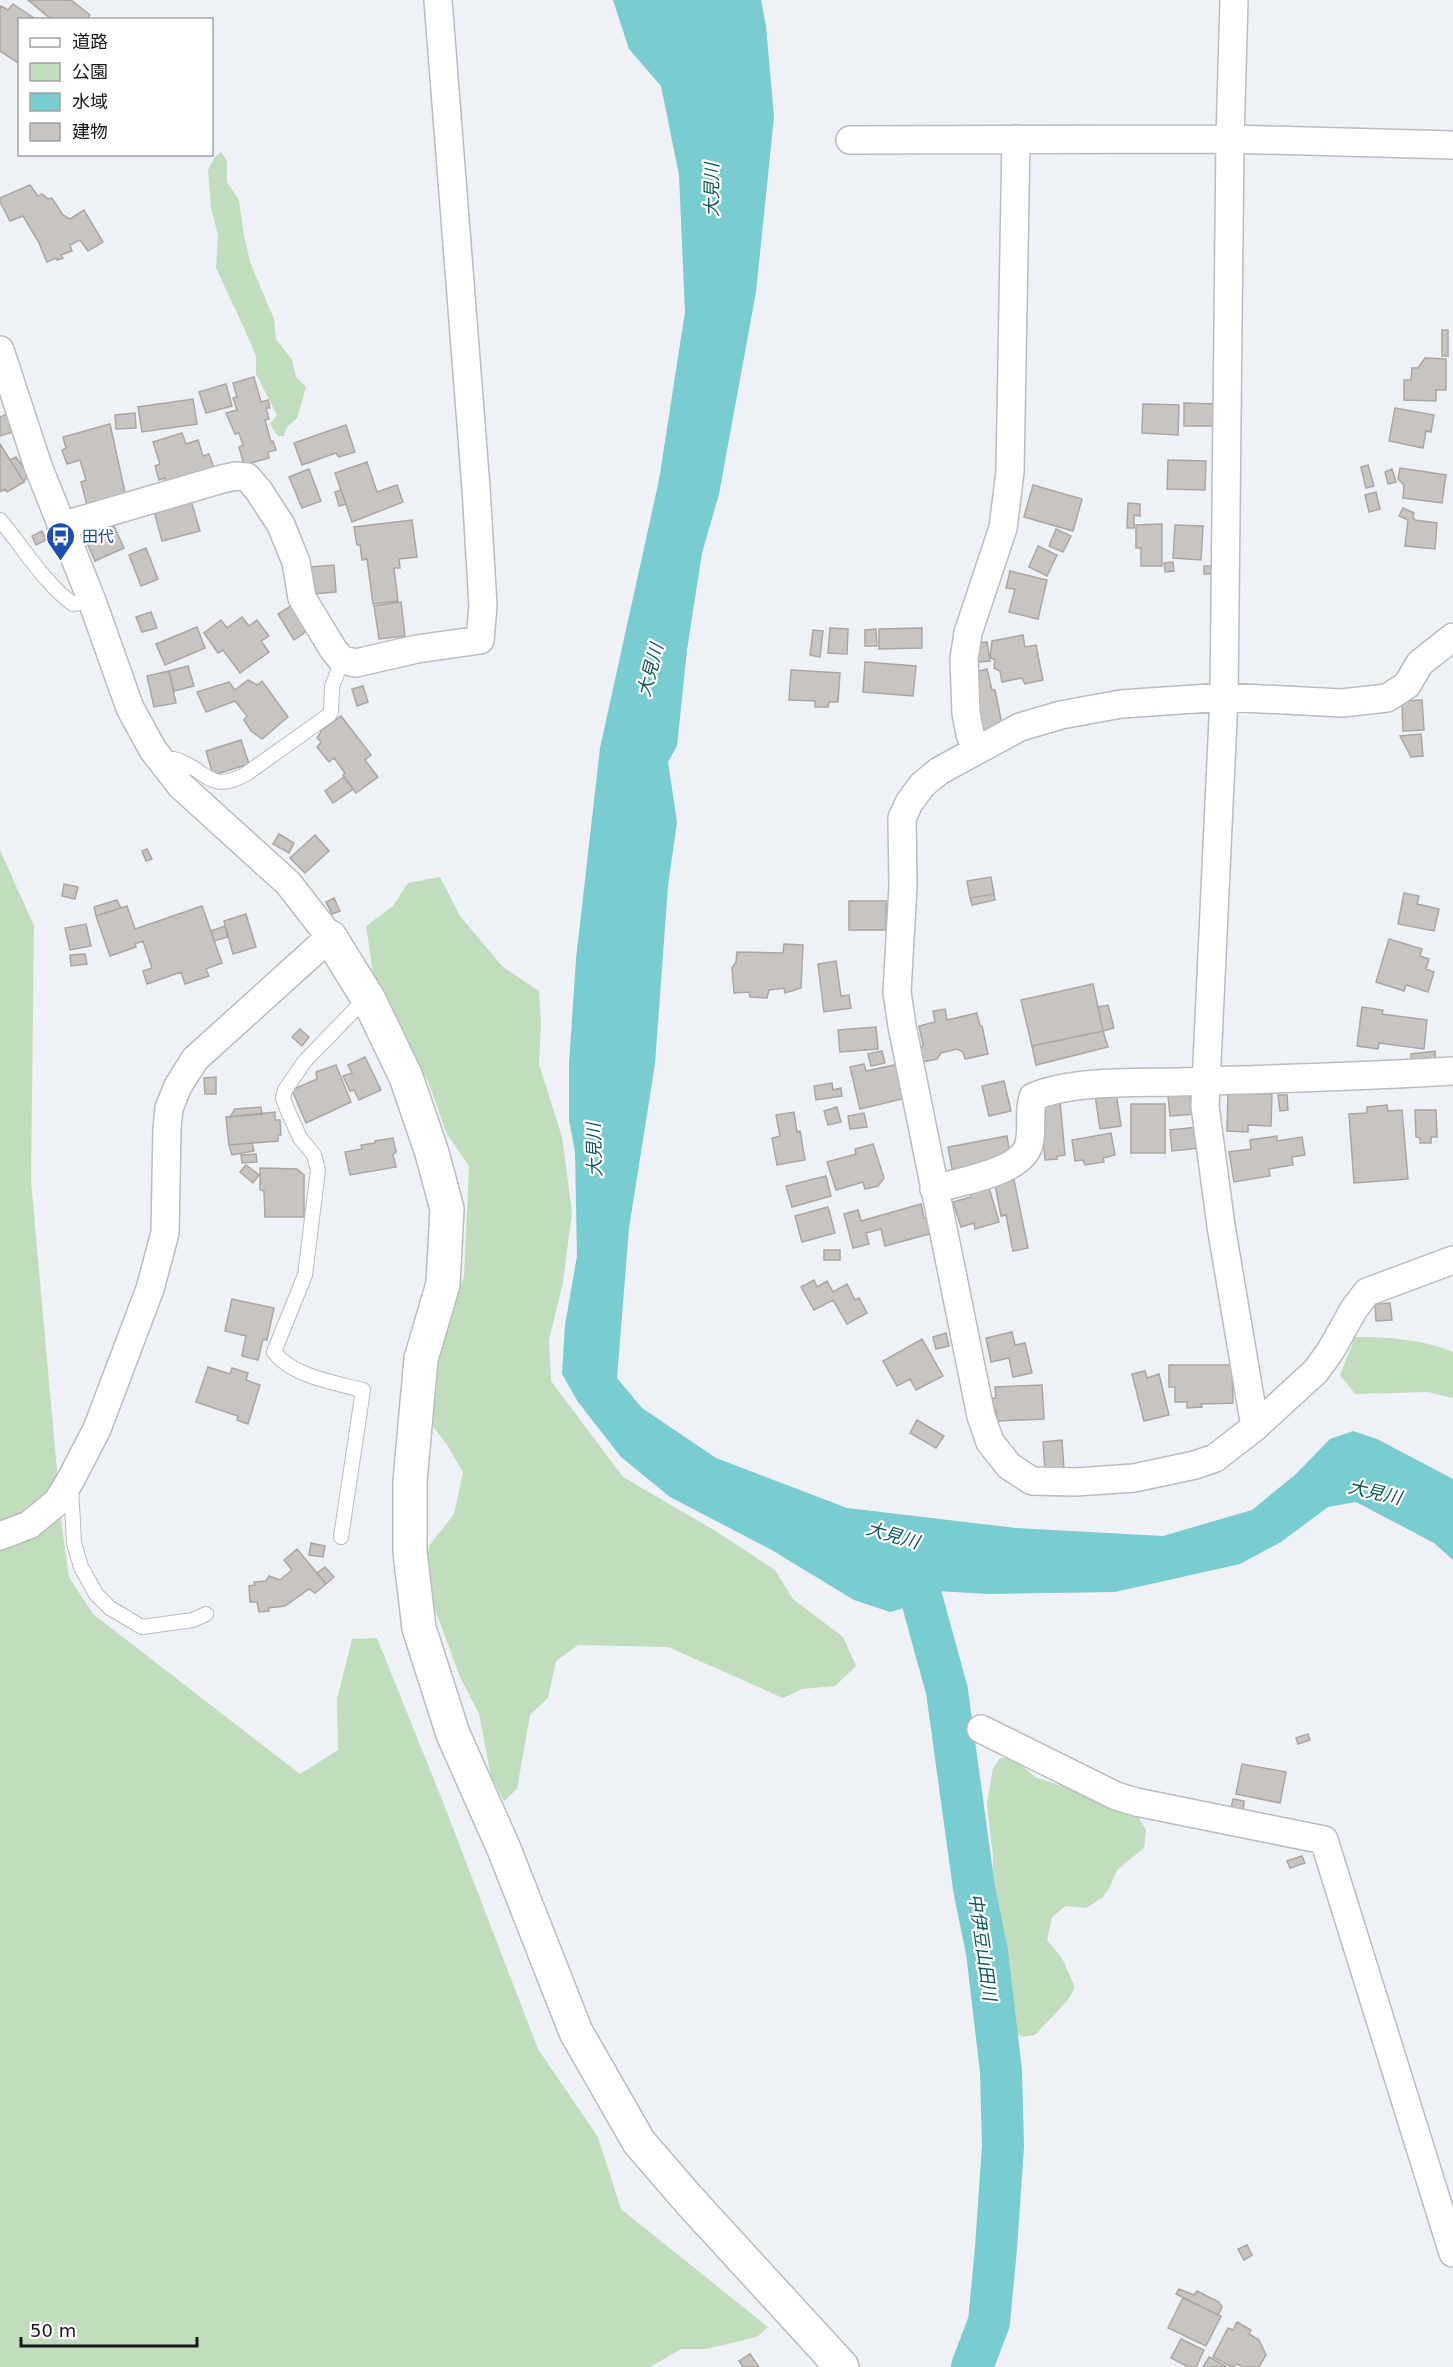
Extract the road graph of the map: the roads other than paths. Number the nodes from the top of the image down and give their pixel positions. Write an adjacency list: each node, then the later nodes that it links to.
1 (438, 0): 12 (street)
2 (1234, 0): 4 (street)
3 (1016, 139): 4 (street); 5 (street); 14 (street)
4 (1230, 139): 6 (street); 13 (street)
5 (850, 140)
6 (1453, 146)
7 (0, 350): 9 (street)
8 (0, 520): 10 (lane)
9 (61, 526): 10 (street); 12 (street)
10 (92, 601): 15 (street)
11 (1453, 636): 13 (street)
12 (342, 660): 15 (lane)
13 (1224, 697): 14 (street); 19 (street)
14 (976, 751): 20 (street)
15 (161, 763): 16 (street)
16 (330, 937): 17 (street); 23 (street)
17 (367, 997): 25 (lane); 29 (street)
18 (1453, 1071): 19 (street)
19 (1206, 1081): 20 (street); 22 (street)
20 (934, 1189): 22 (street)
21 (1453, 1260): 22 (street)
22 (1256, 1427)
23 (70, 1481): 24 (street); 26 (lane)
24 (0, 1536)
25 (341, 1537)
26 (206, 1614)
27 (981, 1729): 28 (street)
28 (1453, 2253)
29 (842, 2367)

